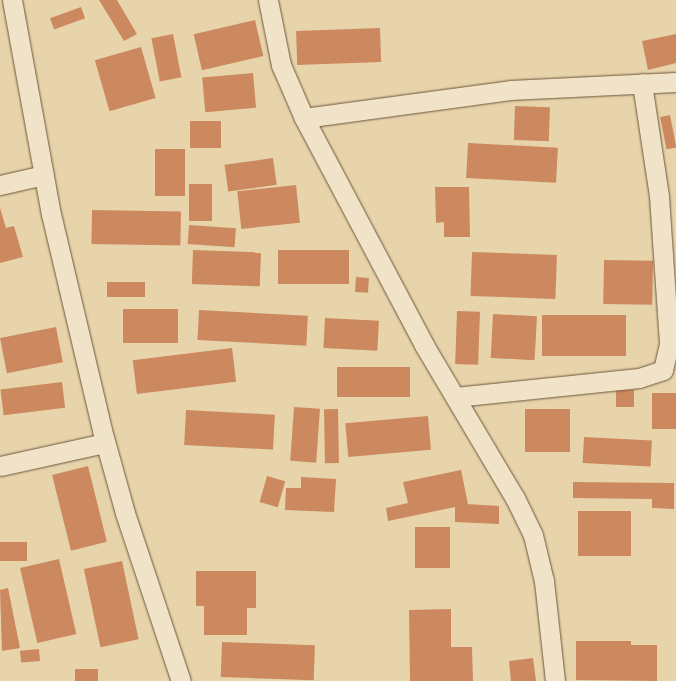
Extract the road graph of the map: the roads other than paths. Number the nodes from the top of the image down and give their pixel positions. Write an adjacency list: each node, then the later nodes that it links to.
1 (12, 0): 6 (street)
2 (268, 0): 5 (street)
3 (676, 82): 4 (street)
4 (642, 83): 5 (street); 8 (street)
5 (304, 118): 9 (street)
6 (44, 176): 7 (street); 10 (street)
7 (0, 185)
8 (669, 370): 9 (street)
9 (455, 397): 13 (street)
10 (106, 443): 11 (street); 12 (street)
11 (0, 466)
12 (181, 681)
13 (555, 681)

